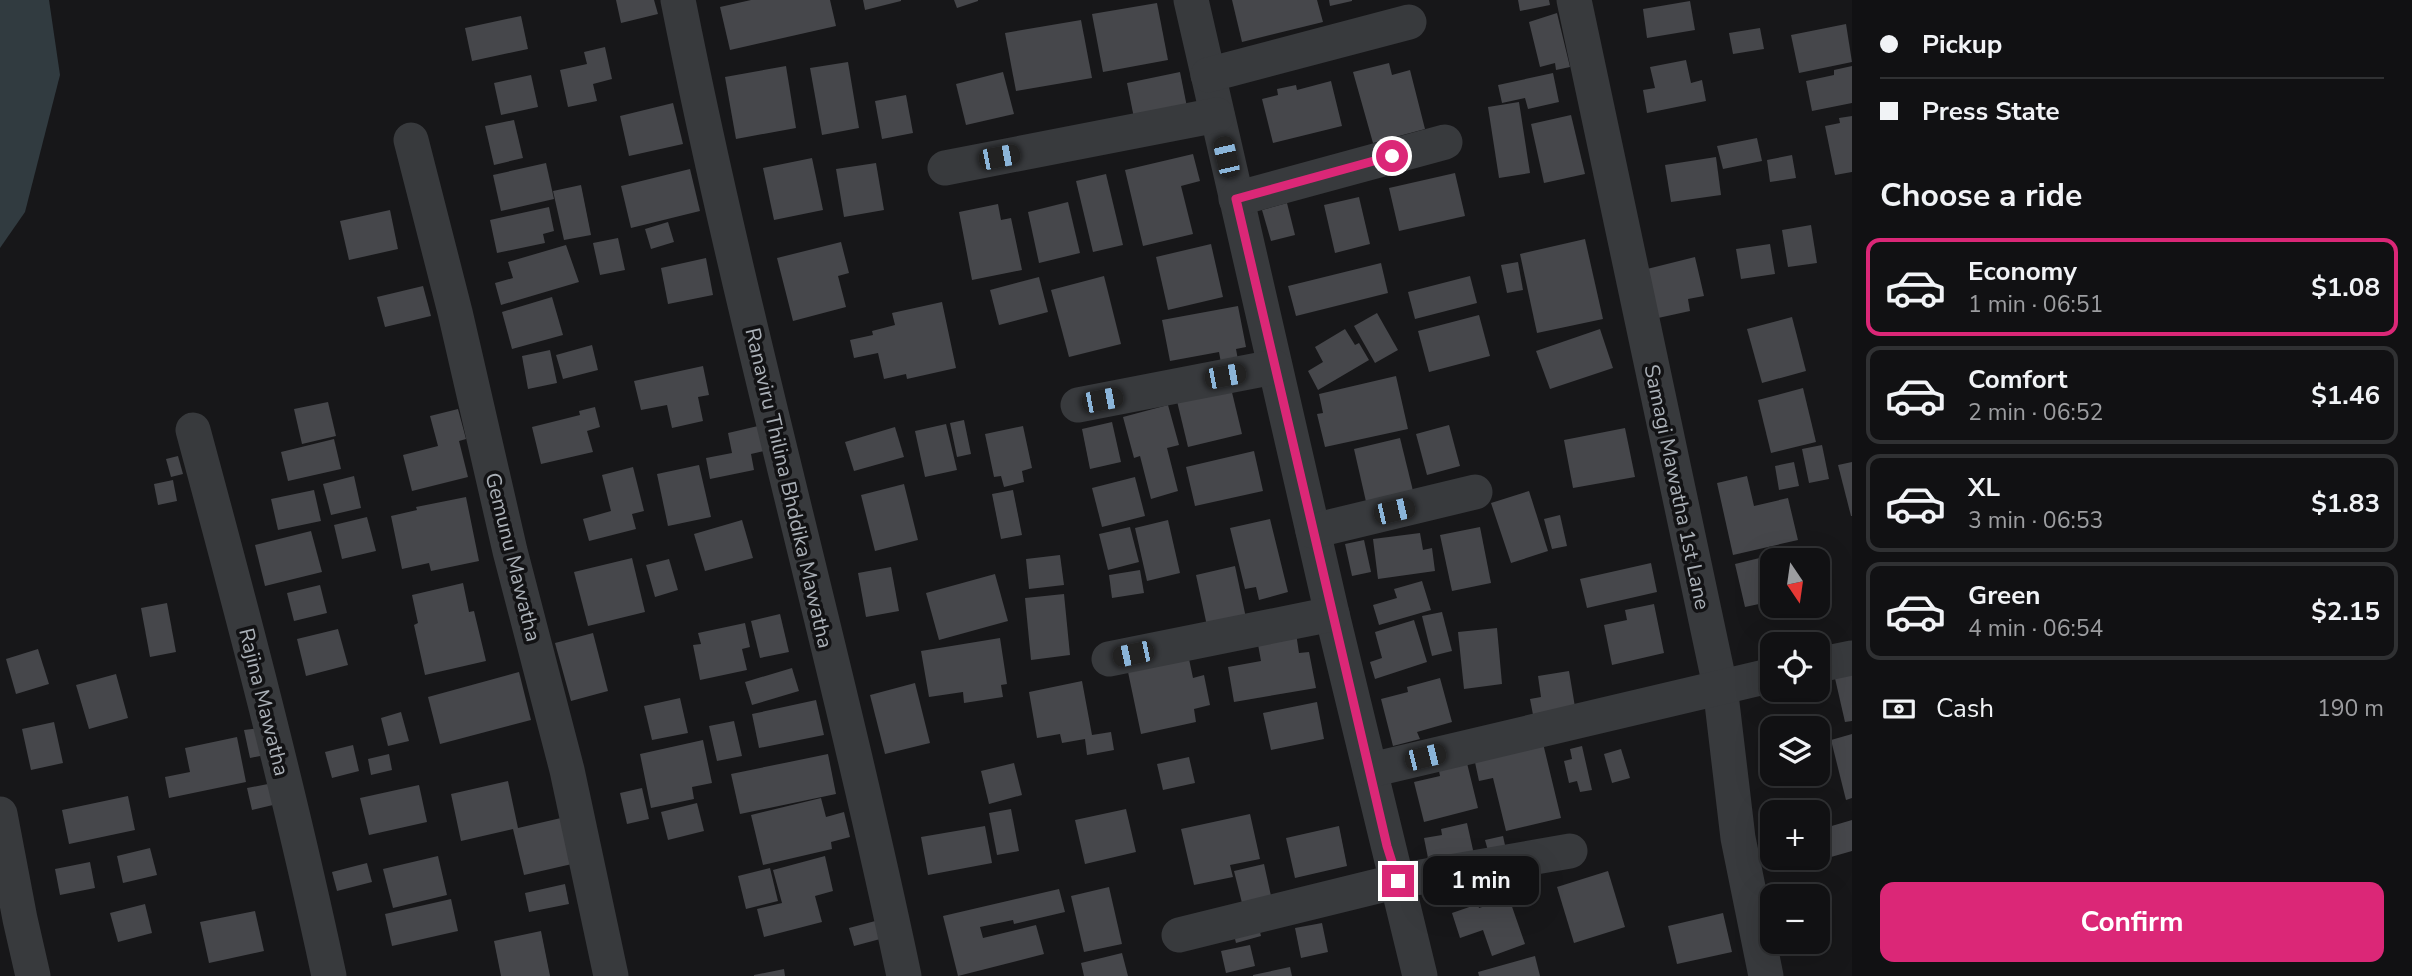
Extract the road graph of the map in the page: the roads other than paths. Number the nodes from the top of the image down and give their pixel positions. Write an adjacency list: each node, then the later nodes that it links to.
1 (678, 0): 30 (street, Ranaviru Thilina Bhddika Mawatha)
2 (1191, 0): 5 (street)
3 (1574, 0): 21 (street, Samagi Mawatha 1st Lane)
4 (1409, 22): 5 (street)
5 (1208, 75): 6 (street)
6 (1217, 115): 9 (street); 10 (street)
7 (411, 140): 29 (street, Gemunu Mawatha)
8 (1445, 142): 10 (street)
9 (945, 168)
10 (1236, 199): 11 (street)
11 (1275, 366): 12 (street); 15 (street)
12 (1077, 405)
13 (193, 430): 28 (street, Rajina Mawatha)
14 (1475, 492): 15 (street)
15 (1313, 531): 16 (street)
16 (1332, 614): 18 (street); 22 (street)
17 (1852, 658): 19 (street)
18 (1108, 659)
19 (1830, 663)
20 (1760, 678): 21 (street)
21 (1720, 686): 22 (street); 32 (street, Samagi Mawatha 1st Lane)
22 (1371, 770): 25 (street)
23 (0, 814): 27 (street)
24 (1570, 851): 25 (street)
25 (1398, 881): 26 (street); 31 (street)
26 (1179, 935)
27 (33, 976)
28 (329, 976)
29 (611, 976)
30 (904, 976)
31 (1419, 976)
32 (1766, 976)

